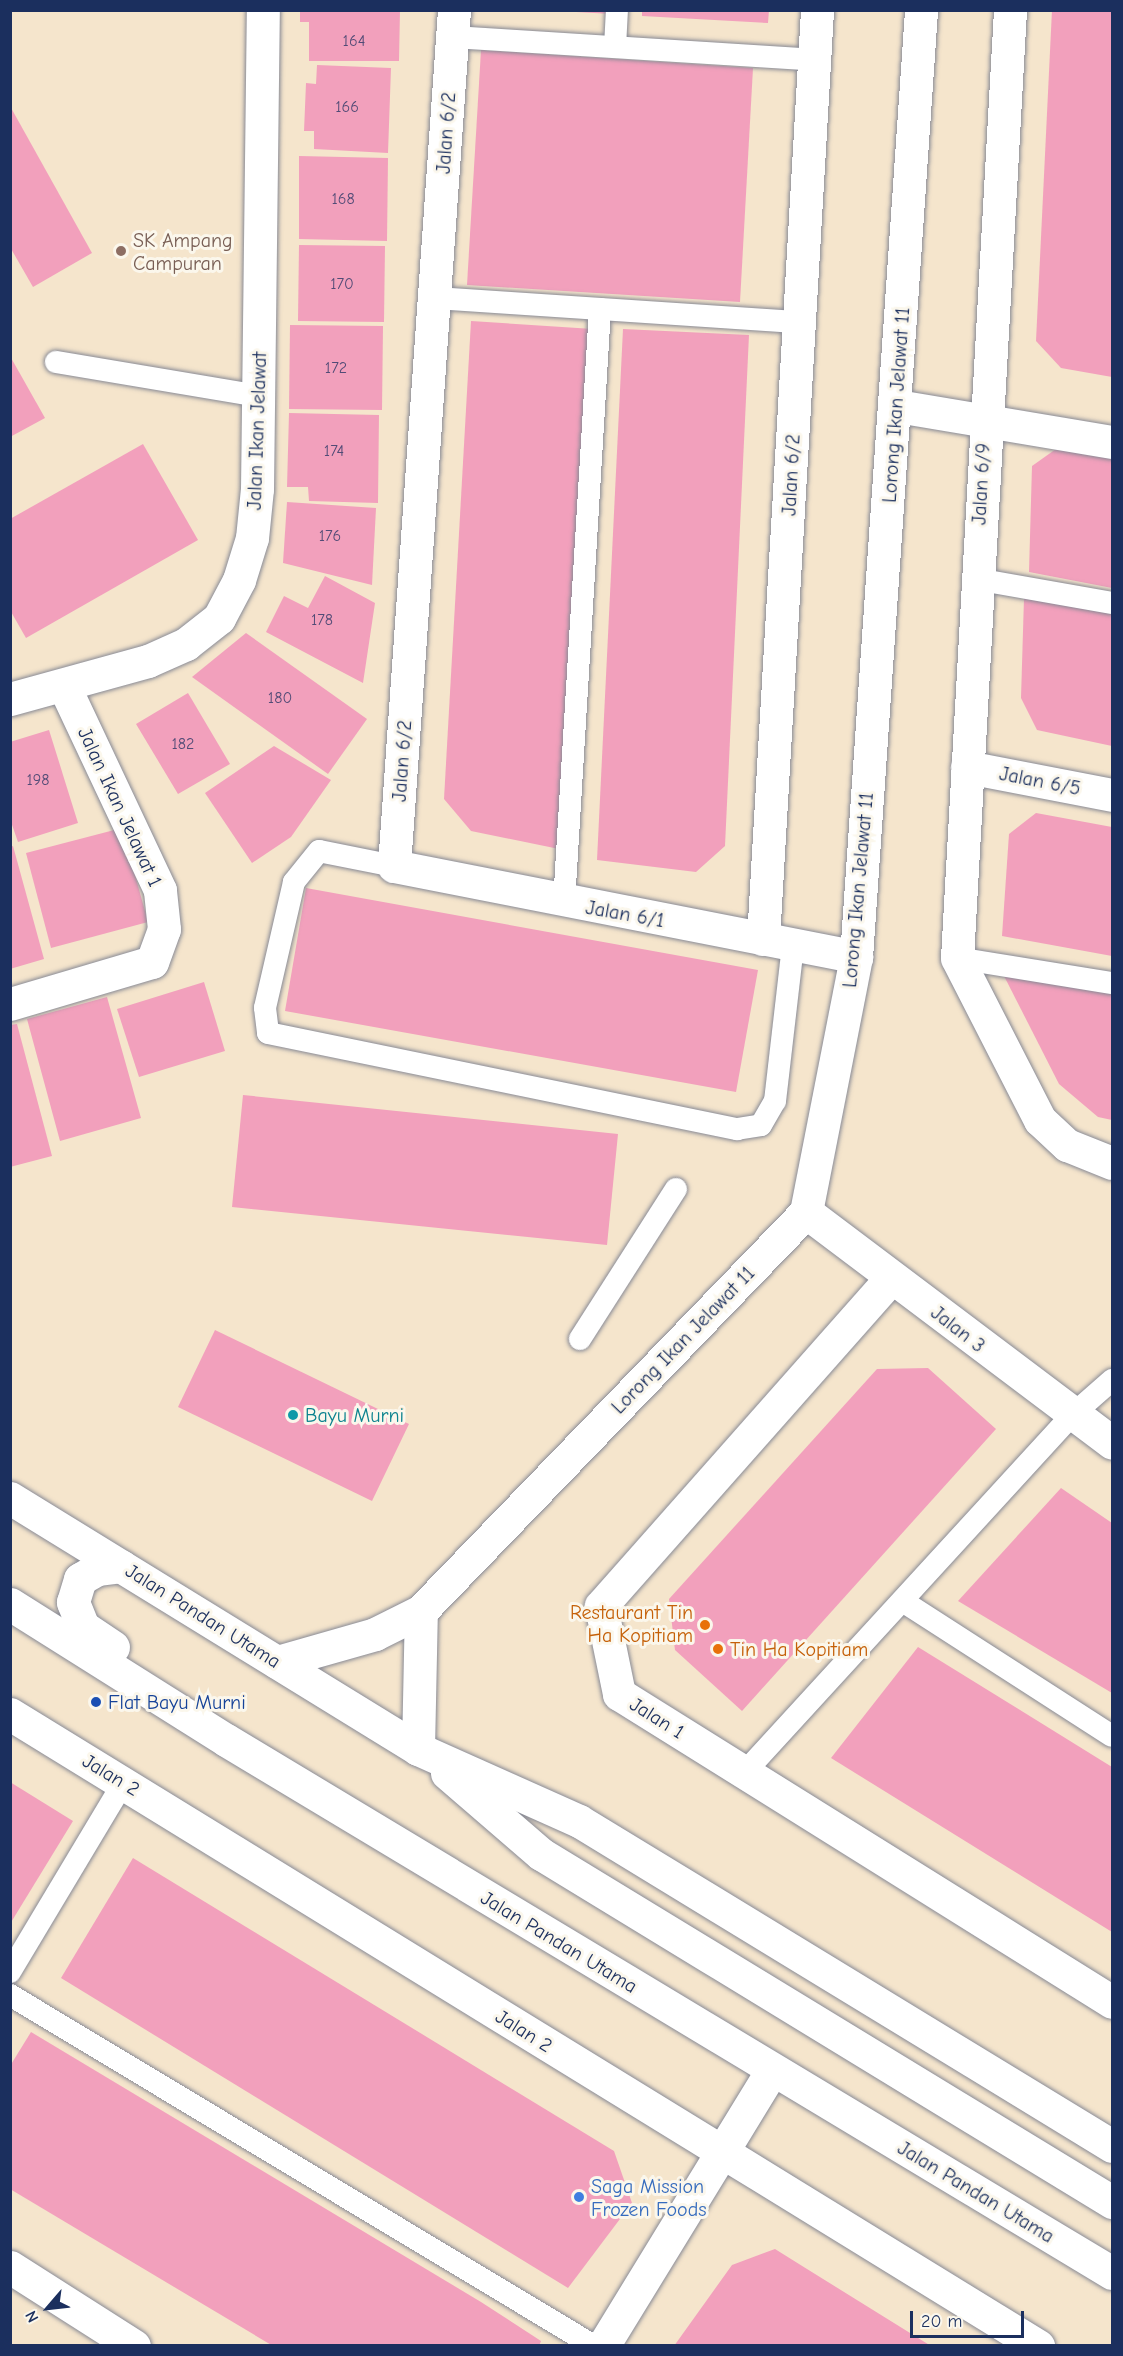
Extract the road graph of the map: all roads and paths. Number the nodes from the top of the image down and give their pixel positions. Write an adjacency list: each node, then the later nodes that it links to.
1 (263, 10): 13 (street, Jalan Ikan Jelawat)
2 (617, 10): 7 (lane)
3 (817, 10): 8 (street, Jalan 6/2)
4 (921, 10): 14 (street, Lorong Ikan Jelawat 11)
5 (1010, 10): 15 (street, Jalan 6/9)
6 (454, 24): 7 (lane); 9 (street, Jalan 6/2)
7 (615, 47): 8 (lane)
8 (816, 60): 11 (street, Jalan 6/2)
9 (435, 298): 10 (lane); 23 (street, Jalan 6/2)
10 (600, 309): 11 (lane); 24 (lane)
11 (800, 322): 25 (street, Jalan 6/2)
12 (56, 362): 13 (lane)
13 (259, 396): 19 (street, Jalan Ikan Jelawat)
14 (897, 406): 15 (street); 26 (street, Lorong Ikan Jelawat 11)
15 (984, 422): 16 (street); 17 (street, Jalan 6/9)
16 (1113, 442)
17 (976, 579): 18 (lane); 21 (street, Jalan 6/9)
18 (1113, 603)
19 (64, 686): 20 (street, Jalan Ikan Jelawat); 29 (street, Jalan Ikan Jelawat 1)
20 (10, 699)
21 (967, 767): 22 (street, Jalan 6/5); 27 (street, Jalan 6/9)
22 (1113, 795)
23 (394, 866): 24 (street, Jalan 6/1); 25 (lane)
24 (564, 903): 25 (street, Jalan 6/1)
25 (778, 942): 26 (street, Jalan 6/1)
26 (856, 957): 32 (street, Lorong Ikan Jelawat 11)
27 (957, 958): 28 (lane); 30 (street)
28 (1113, 983)
29 (10, 1004)
30 (1113, 1163)
31 (676, 1189): 34 (lane)
32 (806, 1212): 33 (street, Jalan 3); 42 (street, Lorong Ikan Jelawat 11)
33 (891, 1278): 36 (street, Jalan 3); 48 (street, Jalan 1)
34 (580, 1339)
35 (1113, 1380): 36 (lane)
36 (1071, 1416): 37 (street, Jalan 3); 40 (lane)
37 (1113, 1443)
38 (10, 1498): 39 (street, Jalan Pandan Utama)
39 (122, 1566): 43 (street, Jalan Pandan Utama); 46 (street)
40 (903, 1602): 45 (lane); 48 (lane)
41 (10, 1604): 46 (street, Jalan Pandan Utama)
42 (421, 1611): 43 (street, Lorong Ikan Jelawat 11); 47 (street)
43 (277, 1662): 47 (street, Jalan Pandan Utama)
44 (10, 1714): 49 (street, Jalan 2)
45 (1113, 1736)
46 (225, 1740): 53 (street, Jalan Pandan Utama)
47 (418, 1749): 54 (street, Jalan Pandan Utama); 56 (street)
48 (744, 1773): 52 (street, Jalan 1)
49 (123, 1783): 50 (lane); 55 (street, Jalan 2)
50 (10, 1972)
51 (10, 1995): 60 (lane)
52 (1113, 2002)
53 (772, 2070): 55 (street); 58 (street, Jalan Pandan Utama)
54 (1113, 2146)
55 (721, 2153): 61 (street); 62 (street, Jalan 2)
56 (1113, 2202)
57 (10, 2267): 59 (street)
58 (1113, 2273)
59 (134, 2346)
60 (594, 2346)
61 (603, 2346)
62 (1038, 2346)

